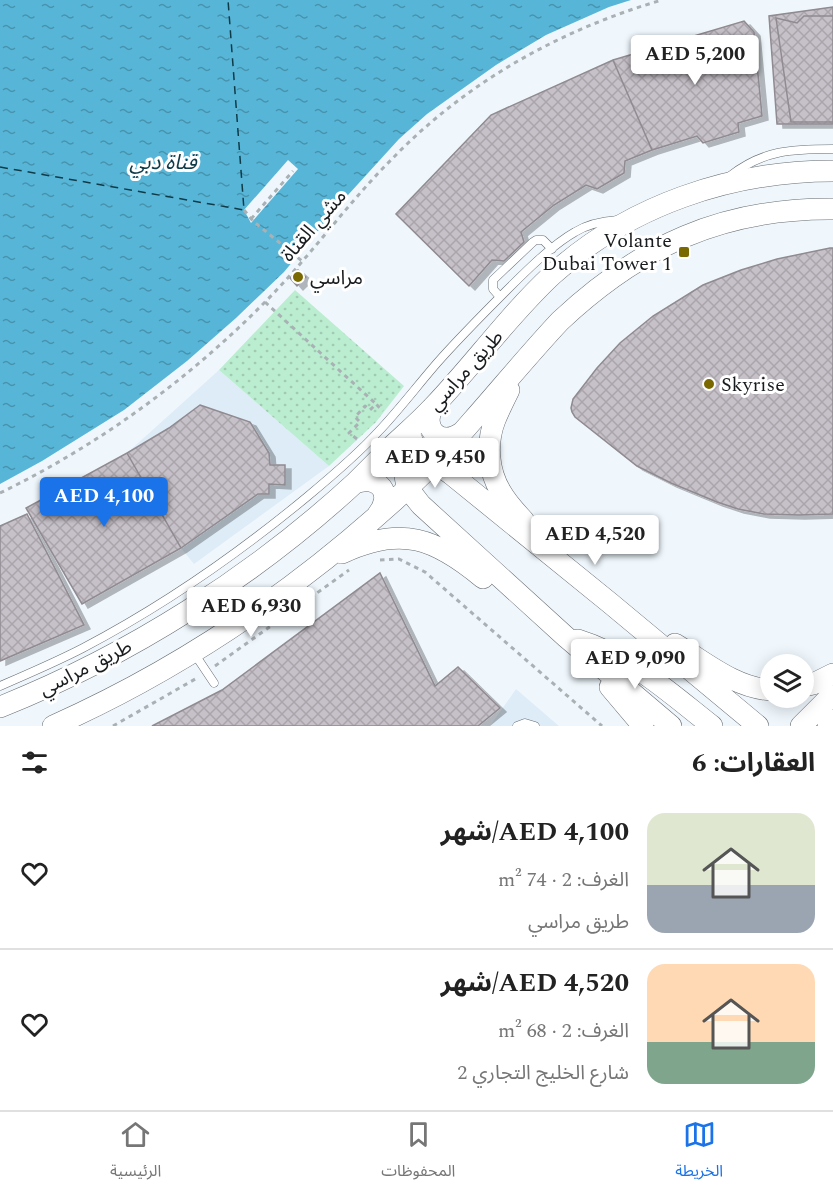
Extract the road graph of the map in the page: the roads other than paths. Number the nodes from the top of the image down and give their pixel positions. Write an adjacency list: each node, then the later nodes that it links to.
1 (833, 149): 3 (lane)
2 (833, 171): 3 (street, طريق مراسي)
3 (721, 184): 5 (street, طريق مراسي)
4 (833, 209): 8 (street, طريق مراسي)
5 (632, 220): 6 (lane); 9 (street, طريق مراسي)
6 (552, 249): 7 (lane); 7 (lane)
7 (500, 297): 17 (lane)
8 (522, 364): 10 (street, طريق مراسي); 18 (street)
9 (432, 408): 10 (street); 11 (street); 12 (street, طريق مراسي)
10 (461, 433): 13 (street, طريق مراسي)
11 (407, 453): 12 (street); 13 (street); 15 (street)
12 (378, 459): 14 (street, طريق مراسي)
13 (435, 462): 15 (street, طريق مراسي); 18 (street)
14 (355, 483): 16 (street); 17 (street, طريق مراسي)
15 (408, 488): 16 (street, طريق مراسي); 21 (street)
16 (378, 514): 19 (street, طريق مراسي)
17 (300, 516): 27 (lane); 30 (street, طريق مراسي)
18 (556, 559): 20 (street)
19 (322, 563): 21 (street); 23 (street, طريق مراسي)
20 (610, 603): 28 (street); 38 (street)
21 (535, 608): 22 (street)
22 (566, 637): 35 (street); 36 (street); 37 (street)
23 (194, 652): 25 (lane); 32 (street, طريق مراسي)
24 (833, 674): 26 (street)
25 (214, 683)
26 (814, 684)
27 (0, 686)
28 (760, 688)
29 (833, 694): 39 (street)
30 (0, 707)
31 (833, 720): 40 (street)
32 (53, 726)
33 (518, 726): 34 (lane)
34 (535, 726)
35 (643, 726)
36 (671, 726)
37 (712, 726)
38 (758, 726)
39 (801, 726)
40 (828, 726)

